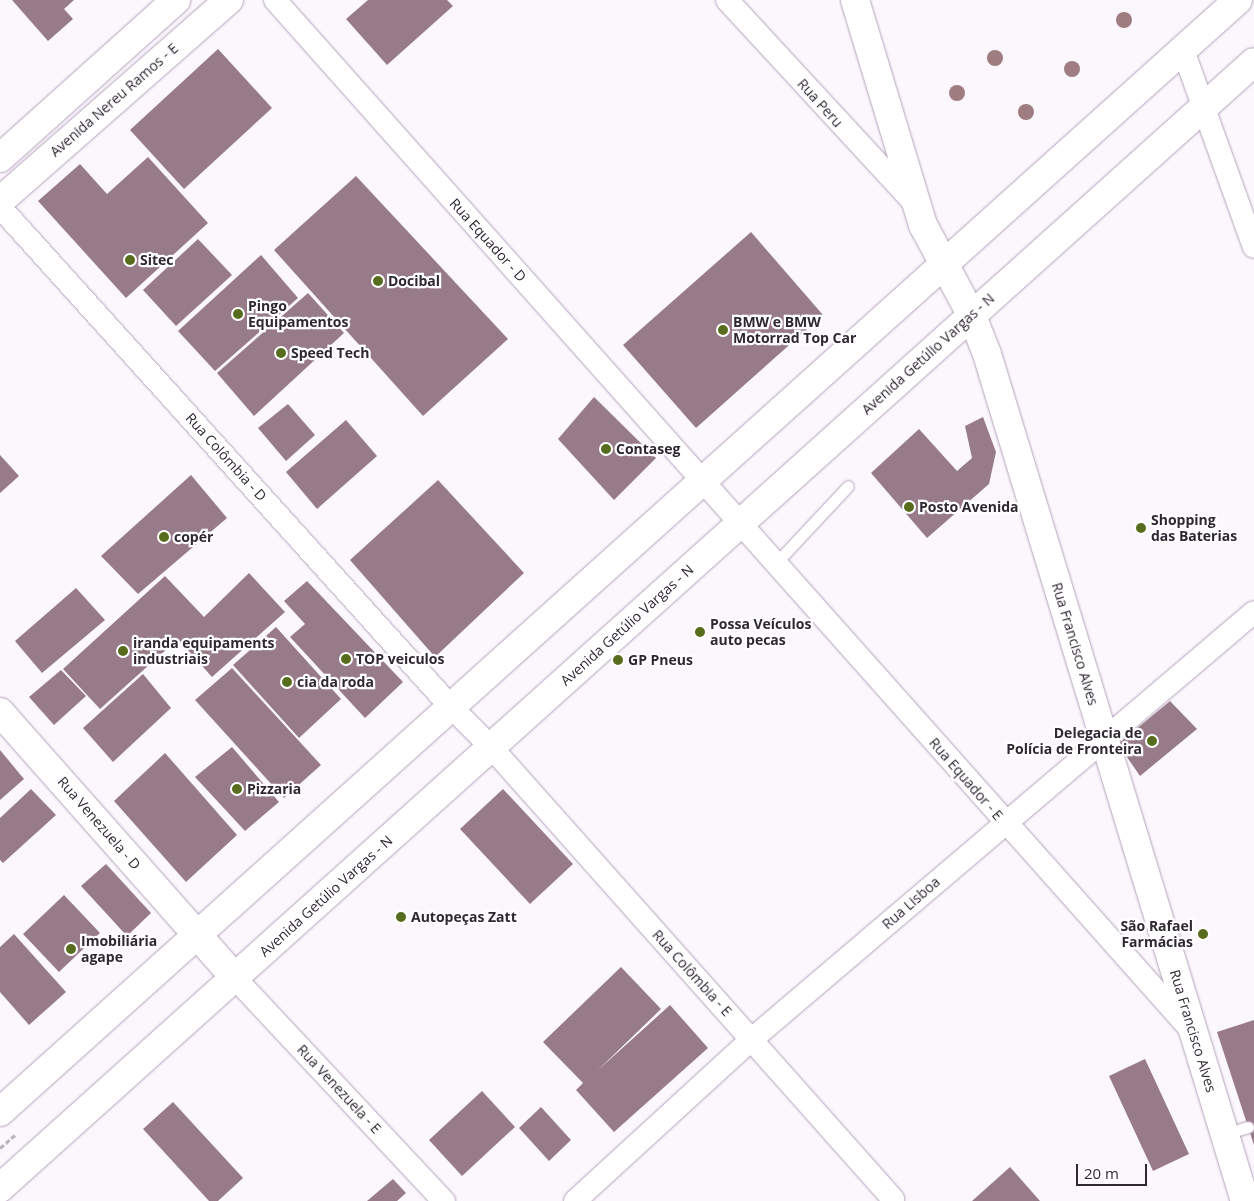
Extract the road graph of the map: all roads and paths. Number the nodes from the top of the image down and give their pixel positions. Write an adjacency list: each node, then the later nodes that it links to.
1 (176, 0): 10 (street)
2 (229, 0): 11 (street, Avenida Nereu Ramos - E)
3 (275, 0): 17 (street, Rua Equador - D)
4 (727, 0): 12 (street, Rua Peru)
5 (855, 0): 12 (street, Rua Francisco Alves)
6 (1238, 0): 7 (street)
7 (1183, 50): 9 (street); 15 (street)
8 (1254, 62): 9 (street, Avenida Getúlio Vargas - N)
9 (1205, 105): 14 (street); 16 (street, Avenida Getúlio Vargas - N)
10 (0, 158)
11 (0, 201)
12 (915, 204): 15 (street, Rua Francisco Alves)
13 (0, 207): 22 (street, Rua Colômbia - D)
14 (1254, 247)
15 (943, 265): 16 (street, Rua Francisco Alves); 17 (street)
16 (972, 316): 19 (street, Avenida Getúlio Vargas - N); 24 (street, Rua Francisco Alves)
17 (701, 480): 19 (street, Rua Equador - D); 22 (street)
18 (848, 486): 20 (lane)
19 (741, 523): 20 (street, Rua Equador - E); 25 (street, Avenida Getúlio Vargas - N)
20 (776, 563): 26 (street, Rua Equador - E)
21 (1254, 612): 24 (street, Rua Lisboa)
22 (451, 706): 25 (street, Rua Colômbia - D); 27 (street)
23 (0, 712): 27 (street, Rua Venezuela - D)
24 (1104, 737): 26 (street, Rua Lisboa); 29 (street, Rua Francisco Alves)
25 (491, 747): 28 (street, Avenida Getúlio Vargas - N); 30 (street, Rua Colômbia - E)
26 (1005, 822): 29 (street, Rua Equador - E); 30 (street, Rua Lisboa)
27 (197, 935): 28 (street, Rua Venezuela - D); 31 (street)
28 (235, 978): 32 (street, Avenida Getúlio Vargas - N); 34 (street, Rua Venezuela - E)
29 (1194, 1033): 36 (street, Rua Francisco Alves)
30 (751, 1040): 33 (street, Rua Colômbia - E); 35 (street, Rua Lisboa)
31 (0, 1112)
32 (0, 1188)
33 (893, 1199)
34 (444, 1201)
35 (575, 1201)
36 (1245, 1201)

